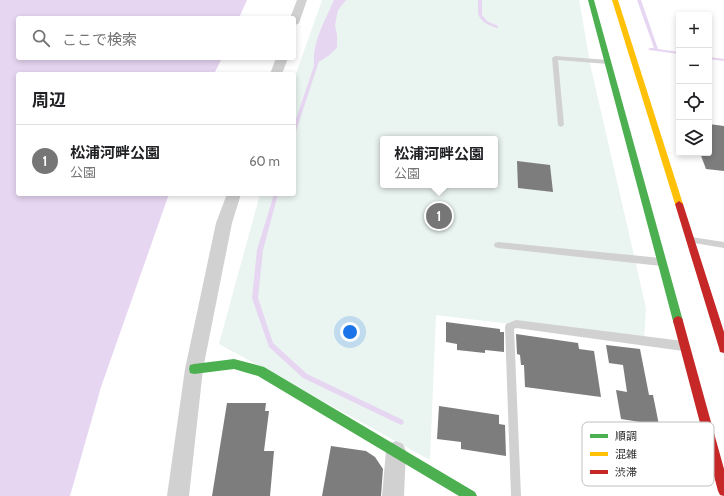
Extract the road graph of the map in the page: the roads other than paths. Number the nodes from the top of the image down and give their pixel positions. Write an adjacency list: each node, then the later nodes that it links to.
1 (302, 0): 4 (street)
2 (591, 0): 6 (street)
3 (615, 0): 10 (street)
4 (296, 17)
5 (281, 60): 7 (street)
6 (608, 62): 8 (lane); 13 (street)
7 (277, 72)
8 (561, 125)
9 (233, 196): 16 (street)
10 (690, 240): 12 (lane); 15 (street)
11 (498, 245): 13 (lane)
12 (724, 245)
13 (662, 262): 14 (street)
14 (685, 346): 17 (street); 24 (lane)
15 (724, 348)
16 (194, 369): 18 (street); 21 (street)
17 (705, 422)
18 (396, 452): 22 (street); 23 (street)
19 (714, 454): 20 (street)
20 (724, 491)
21 (178, 496)
22 (393, 496)
23 (471, 496)
24 (516, 496)

